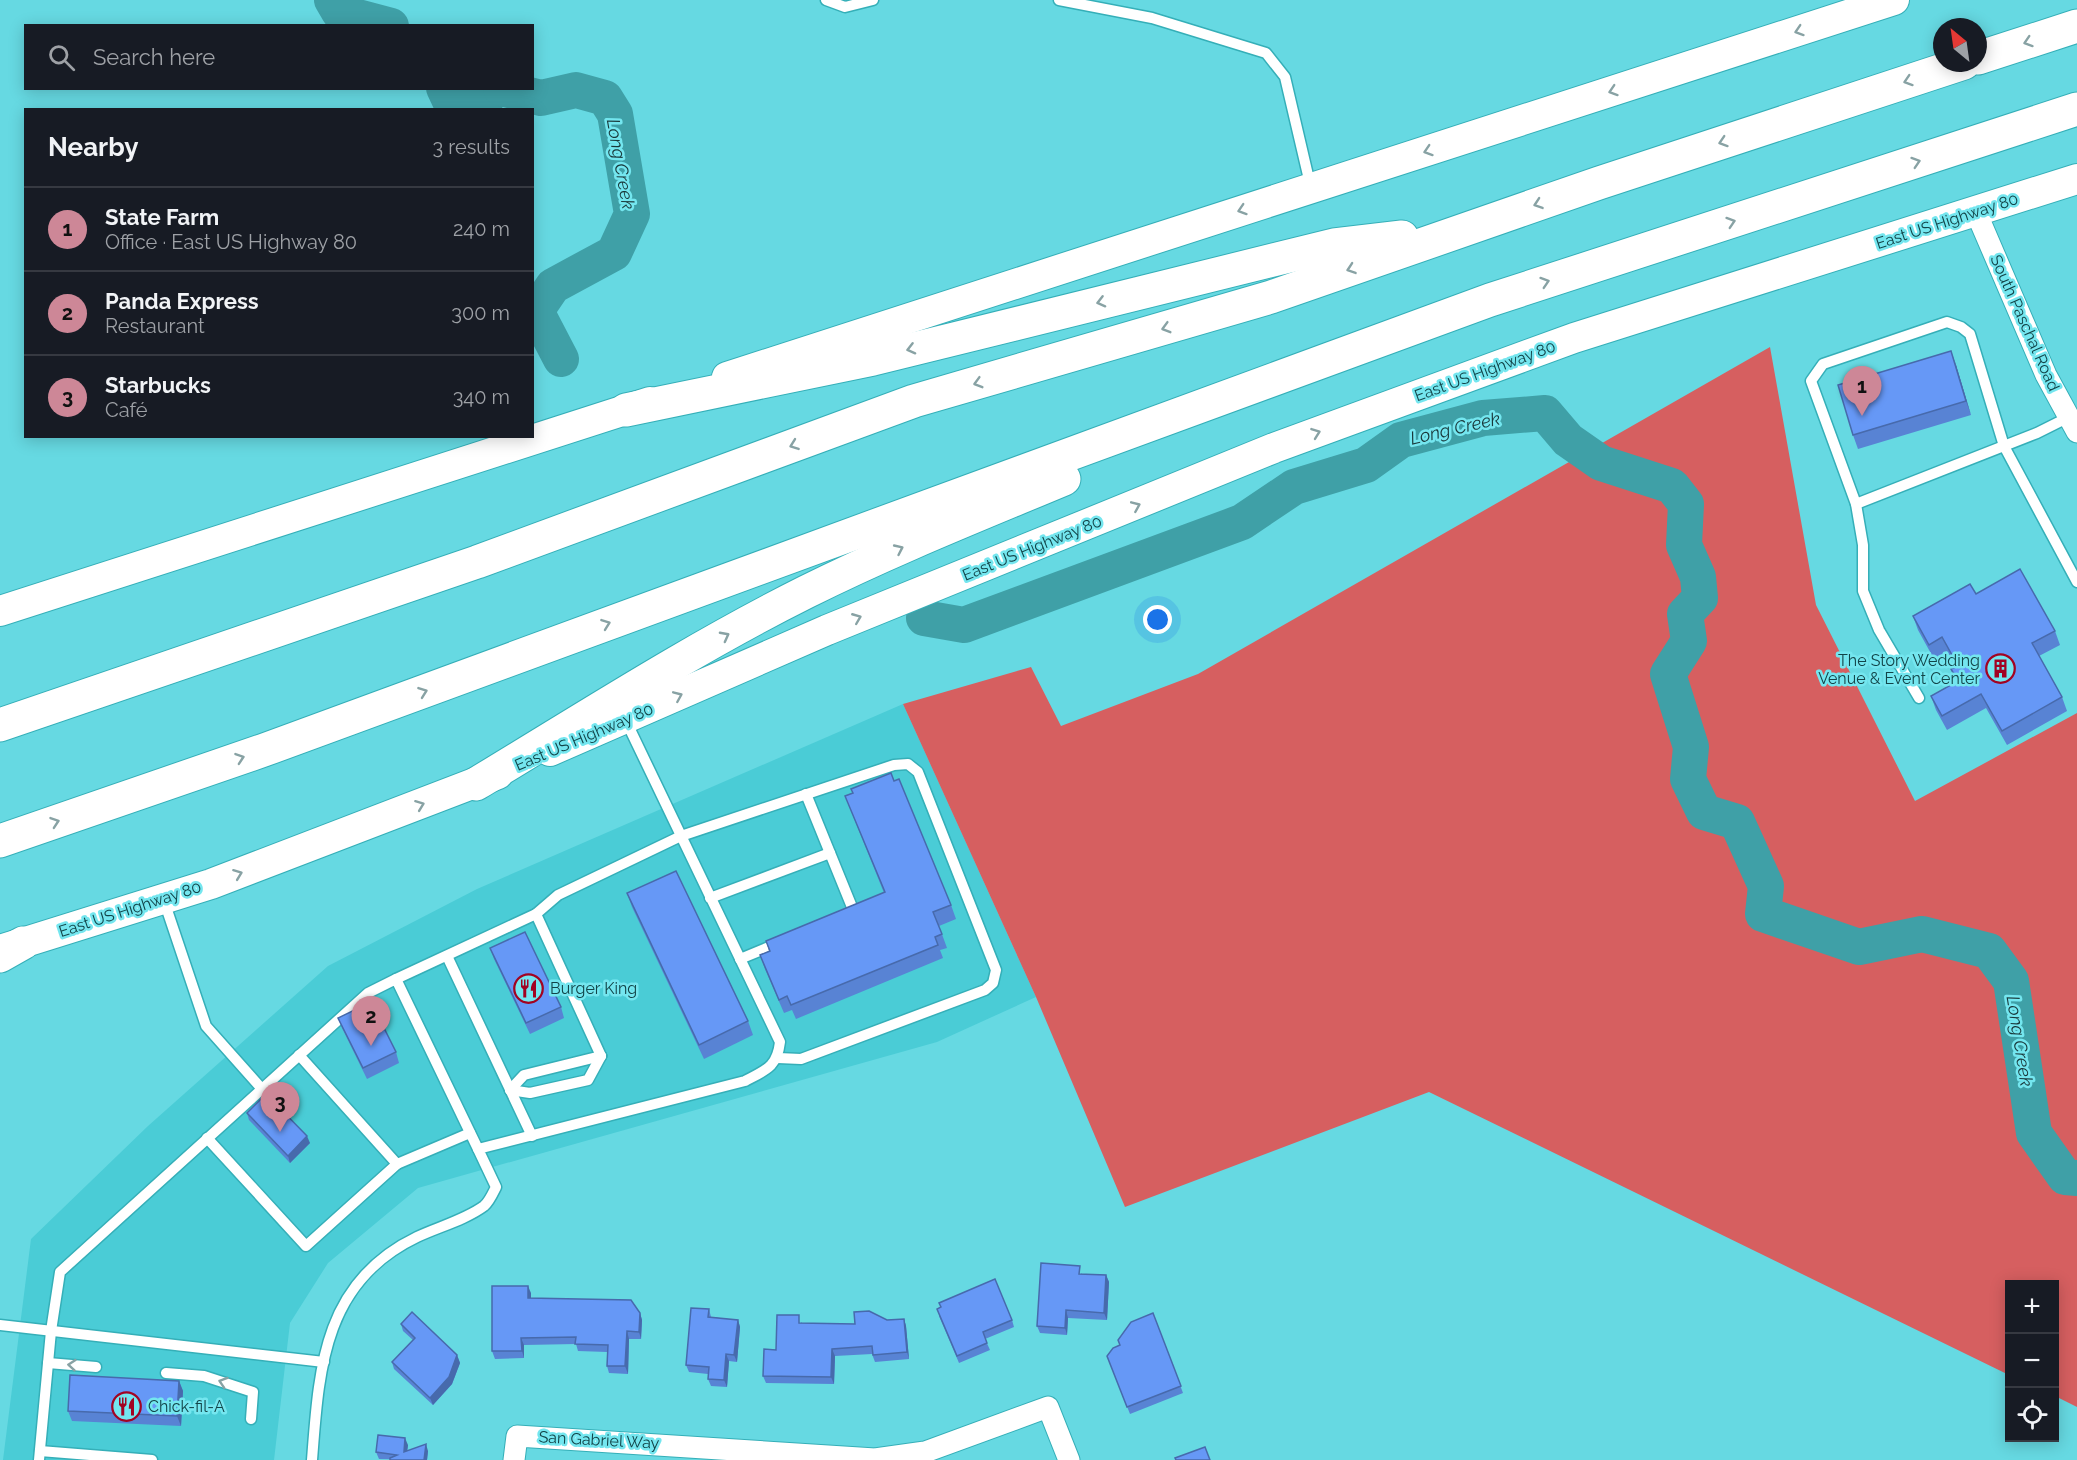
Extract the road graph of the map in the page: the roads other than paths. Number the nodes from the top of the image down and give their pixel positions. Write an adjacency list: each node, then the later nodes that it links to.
1 (826, 0): 2 (lane)
2 (873, 0)
3 (1059, 0): 11 (lane)
4 (1894, 0): 5 (main road)
5 (1836, 9): 11 (main road, one-way to 11)
6 (2077, 26): 7 (highway, one-way to 7)
7 (1987, 55)
8 (1937, 72): 13 (highway, one-way to 13)
9 (2077, 109): 14 (highway, one-way to 9)
10 (2077, 179): 12 (main road, East US Highway 80)
11 (1311, 188): 15 (main road, one-way to 15)
12 (1976, 212): 16 (street, South Paschal Road); 22 (main road, East US Highway 80, one-way to 12)
13 (1466, 229): 15 (highway, one-way to 15); 23 (highway, one-way to 23)
14 (1490, 300): 24 (highway, one-way to 14); 27 (highway, one-way to 14)
15 (626, 410): 20 (main road)
16 (2073, 424): 17 (lane)
17 (2004, 446): 18 (lane); 18 (lane); 19 (lane)
18 (1856, 504): 21 (lane)
19 (2077, 582)
20 (0, 611)
21 (1919, 698)
22 (625, 719): 24 (main road, East US Highway 80); 26 (lane)
23 (0, 725)
24 (476, 784): 30 (main road, East US Highway 80, one-way to 24)
25 (806, 794): 26 (lane); 28 (lane); 40 (lane)
26 (681, 836): 29 (lane); 31 (lane)
27 (0, 841)
28 (830, 853): 29 (lane); 32 (lane)
29 (710, 897): 36 (lane)
30 (163, 899): 34 (main road, East US Highway 80); 41 (lane)
31 (536, 914): 35 (lane); 39 (lane)
32 (834, 921)
33 (792, 938): 36 (lane)
34 (6, 948)
35 (447, 956): 37 (lane); 42 (lane)
36 (740, 959): 40 (lane)
37 (396, 980): 38 (lane); 43 (lane)
38 (299, 1055): 41 (lane); 47 (lane)
39 (601, 1056): 42 (lane); 42 (lane)
40 (778, 1058): 44 (lane)
41 (262, 1089): 45 (lane)
42 (510, 1090): 44 (lane)
43 (470, 1133): 46 (lane); 47 (lane)
44 (532, 1136): 46 (lane)
45 (207, 1138): 47 (lane); 49 (lane)
46 (478, 1149): 50 (lane)
47 (397, 1164)
48 (0, 1325): 49 (lane)
49 (51, 1331): 50 (lane); 51 (lane)
50 (324, 1362): 57 (lane)
51 (48, 1363): 52 (lane, one-way to 51); 55 (lane)
52 (96, 1367)
53 (166, 1373): 54 (lane, one-way to 53)
54 (251, 1419)
55 (39, 1455): 56 (lane)
56 (153, 1460)
57 (312, 1460)
58 (514, 1460): 59 (street, San Gabriel Way)
59 (1070, 1460)

